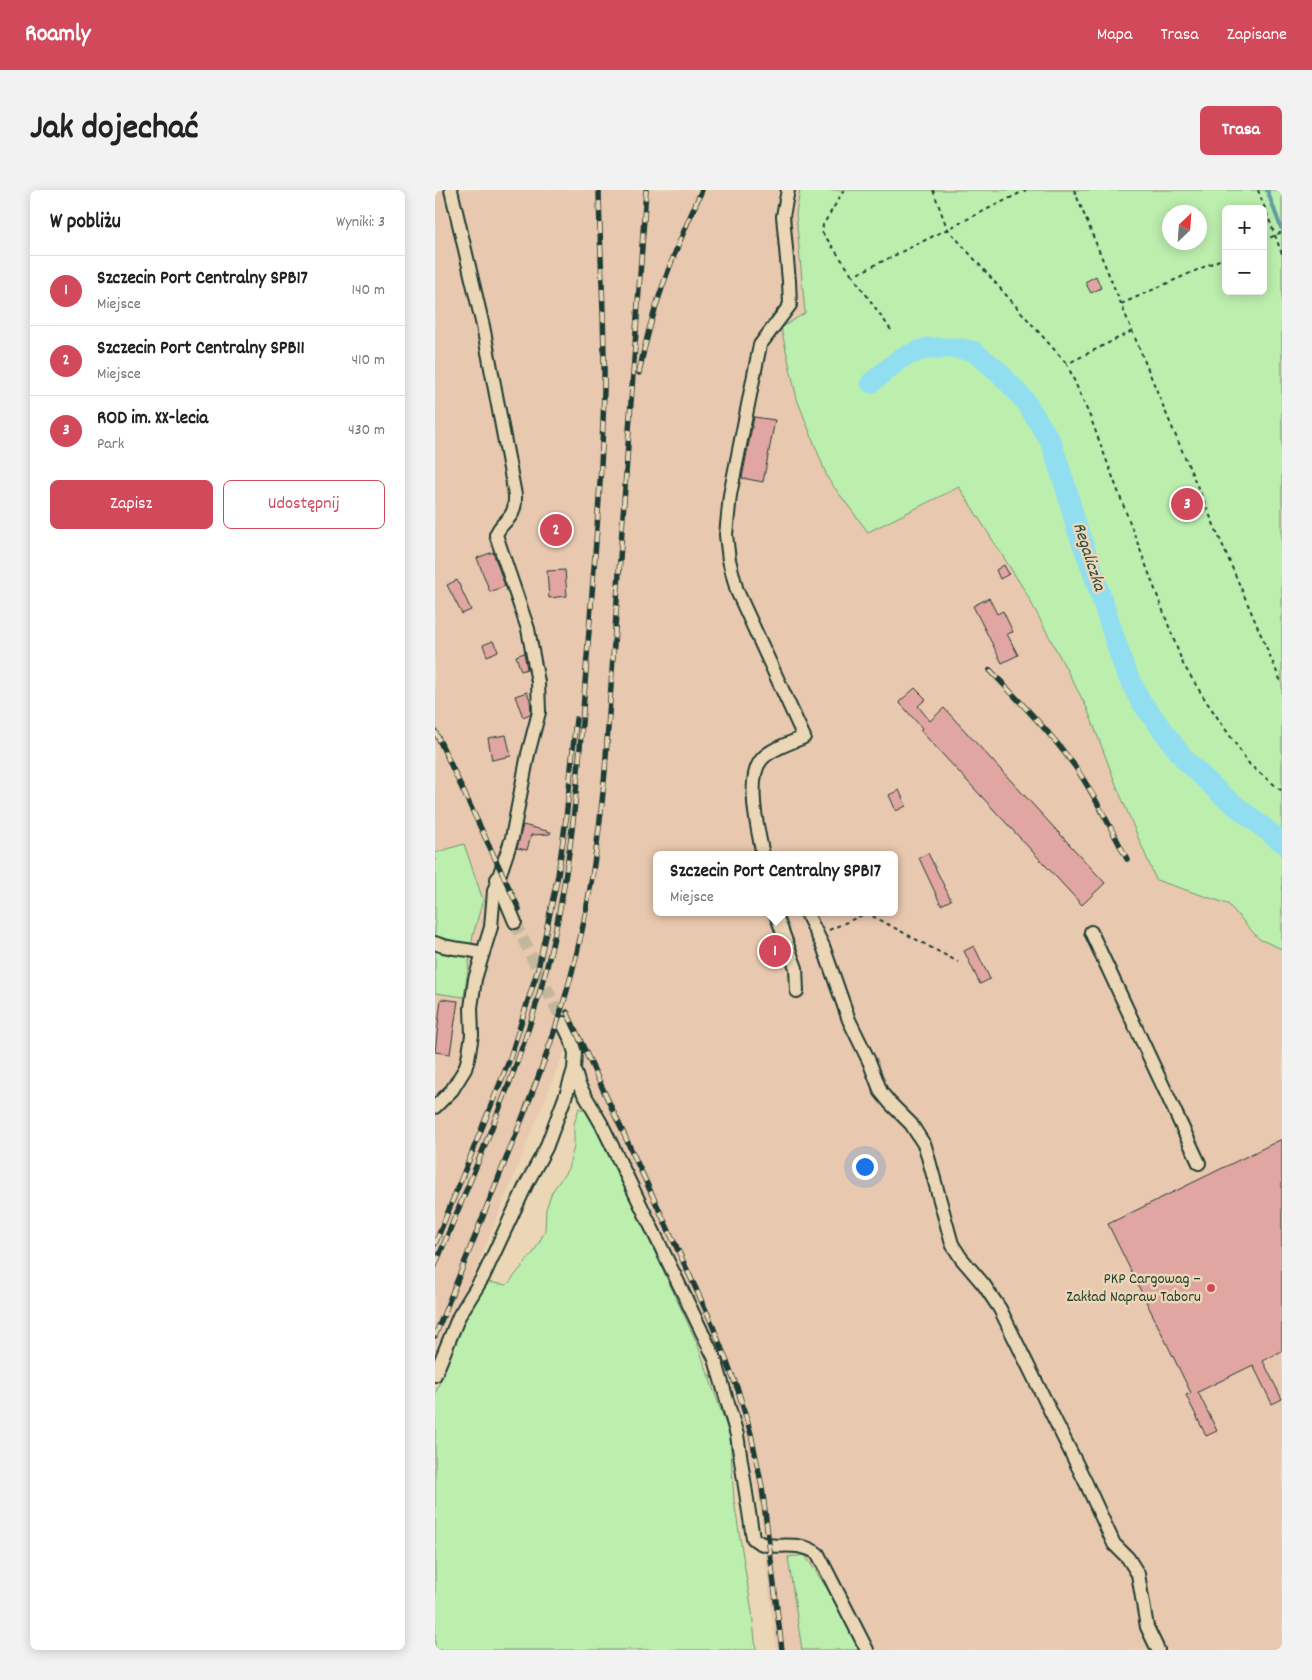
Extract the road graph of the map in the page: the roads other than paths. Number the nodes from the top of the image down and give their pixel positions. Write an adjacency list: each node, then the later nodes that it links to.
1 (451, 190): 4 (lane)
2 (788, 190): 3 (lane)
3 (762, 851)
4 (497, 879): 7 (lane); 10 (lane)
5 (776, 916): 11 (lane)
6 (808, 916): 18 (lane)
7 (515, 922)
8 (1091, 932): 15 (lane)
9 (435, 943): 10 (lane)
10 (482, 953): 14 (lane)
11 (797, 991)
12 (563, 1023): 13 (lane)
13 (574, 1069): 16 (lane); 17 (lane)
14 (435, 1107)
15 (1199, 1163)
16 (435, 1375)
17 (867, 1650)
18 (1158, 1650)

